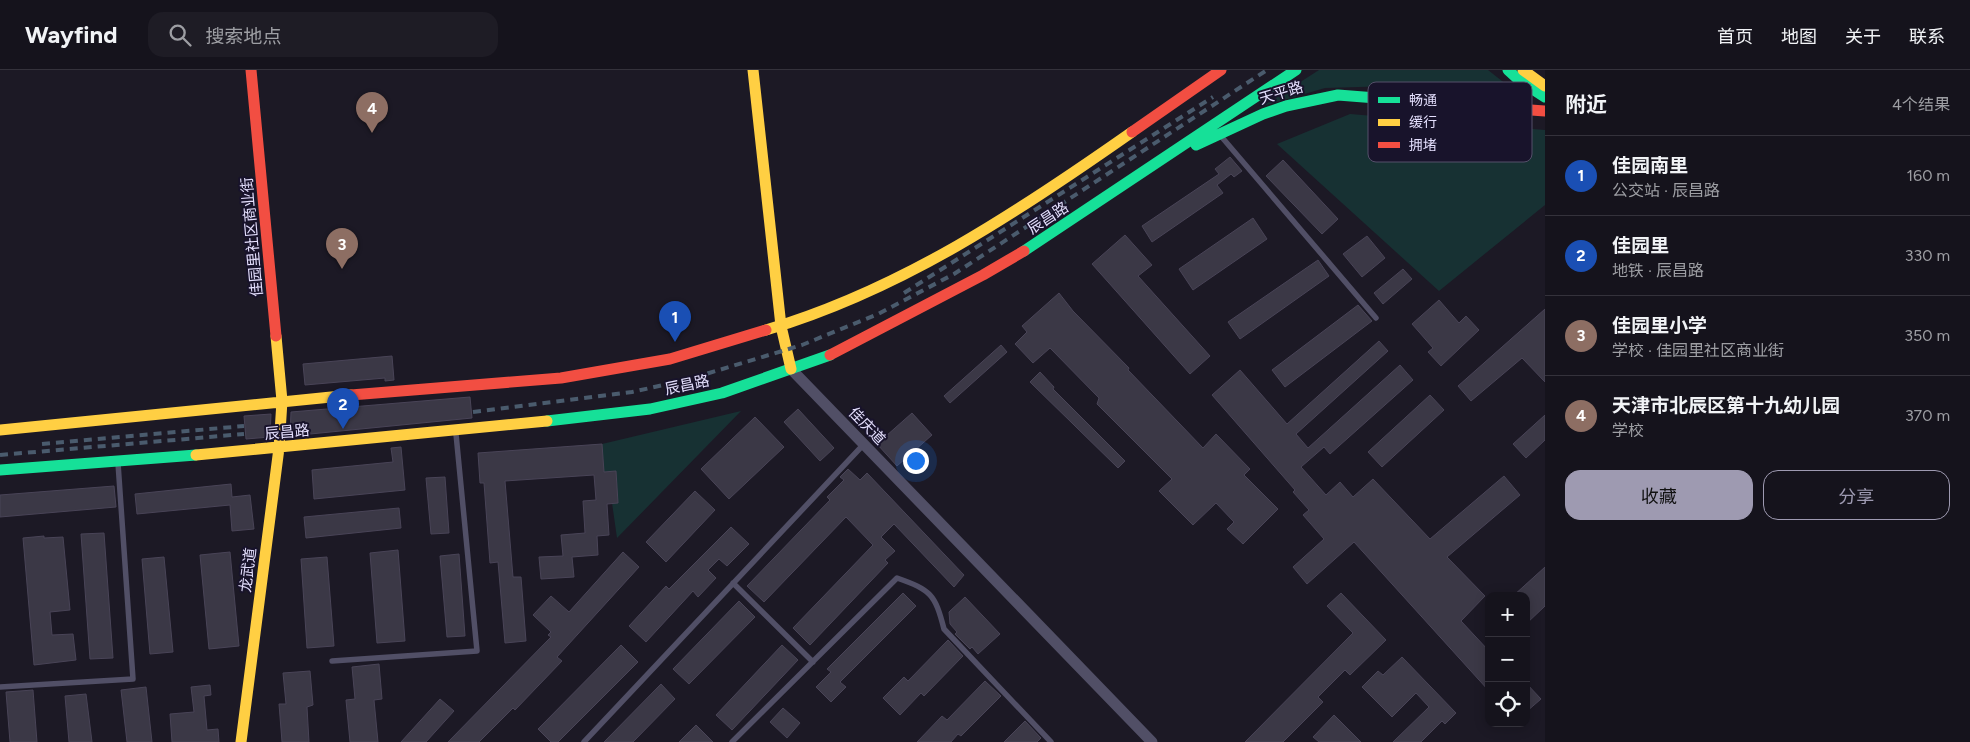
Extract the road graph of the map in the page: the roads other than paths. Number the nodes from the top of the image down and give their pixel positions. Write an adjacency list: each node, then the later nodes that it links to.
1 (251, 70): 21 (main road, 佳园里社区商业街)
2 (753, 70): 19 (main road)
3 (1207, 70): 13 (main road)
4 (1222, 70): 13 (main road, 辰昌路)
5 (1296, 70): 17 (main road, 辰昌路)
6 (1508, 70): 8 (main road)
7 (1523, 70): 9 (main road)
8 (1522, 82)
9 (1545, 86)
10 (1532, 88): 11 (main road)
11 (1545, 96)
12 (1368, 97): 16 (main road, 天平路)
13 (1172, 103): 19 (main road, 辰昌路)
14 (1532, 110): 15 (main road, 天平路)
15 (1545, 111)
16 (1219, 133): 17 (main road, 天平路); 18 (lane)
17 (1156, 165): 20 (main road, 辰昌路)
18 (1376, 318)
19 (781, 326): 20 (main road); 21 (main road, 辰昌路)
20 (791, 369): 23 (main road, 辰昌路); 24 (street, 佳庆道)
21 (282, 401): 22 (main road, 辰昌路); 25 (main road, 龙武道)
22 (0, 430)
23 (456, 431): 25 (main road, 辰昌路); 29 (lane)
24 (864, 444): 28 (lane); 36 (street, 佳庆道)
25 (279, 448): 26 (main road, 辰昌路); 32 (main road, 龙武道)
26 (118, 461): 27 (main road, 辰昌路); 31 (lane)
27 (0, 470)
28 (733, 583): 30 (lane); 33 (lane)
29 (332, 661)
30 (813, 662): 34 (lane); 35 (lane)
31 (0, 687)
32 (241, 742)
33 (584, 742)
34 (732, 742)
35 (1050, 742)
36 (1152, 742)

